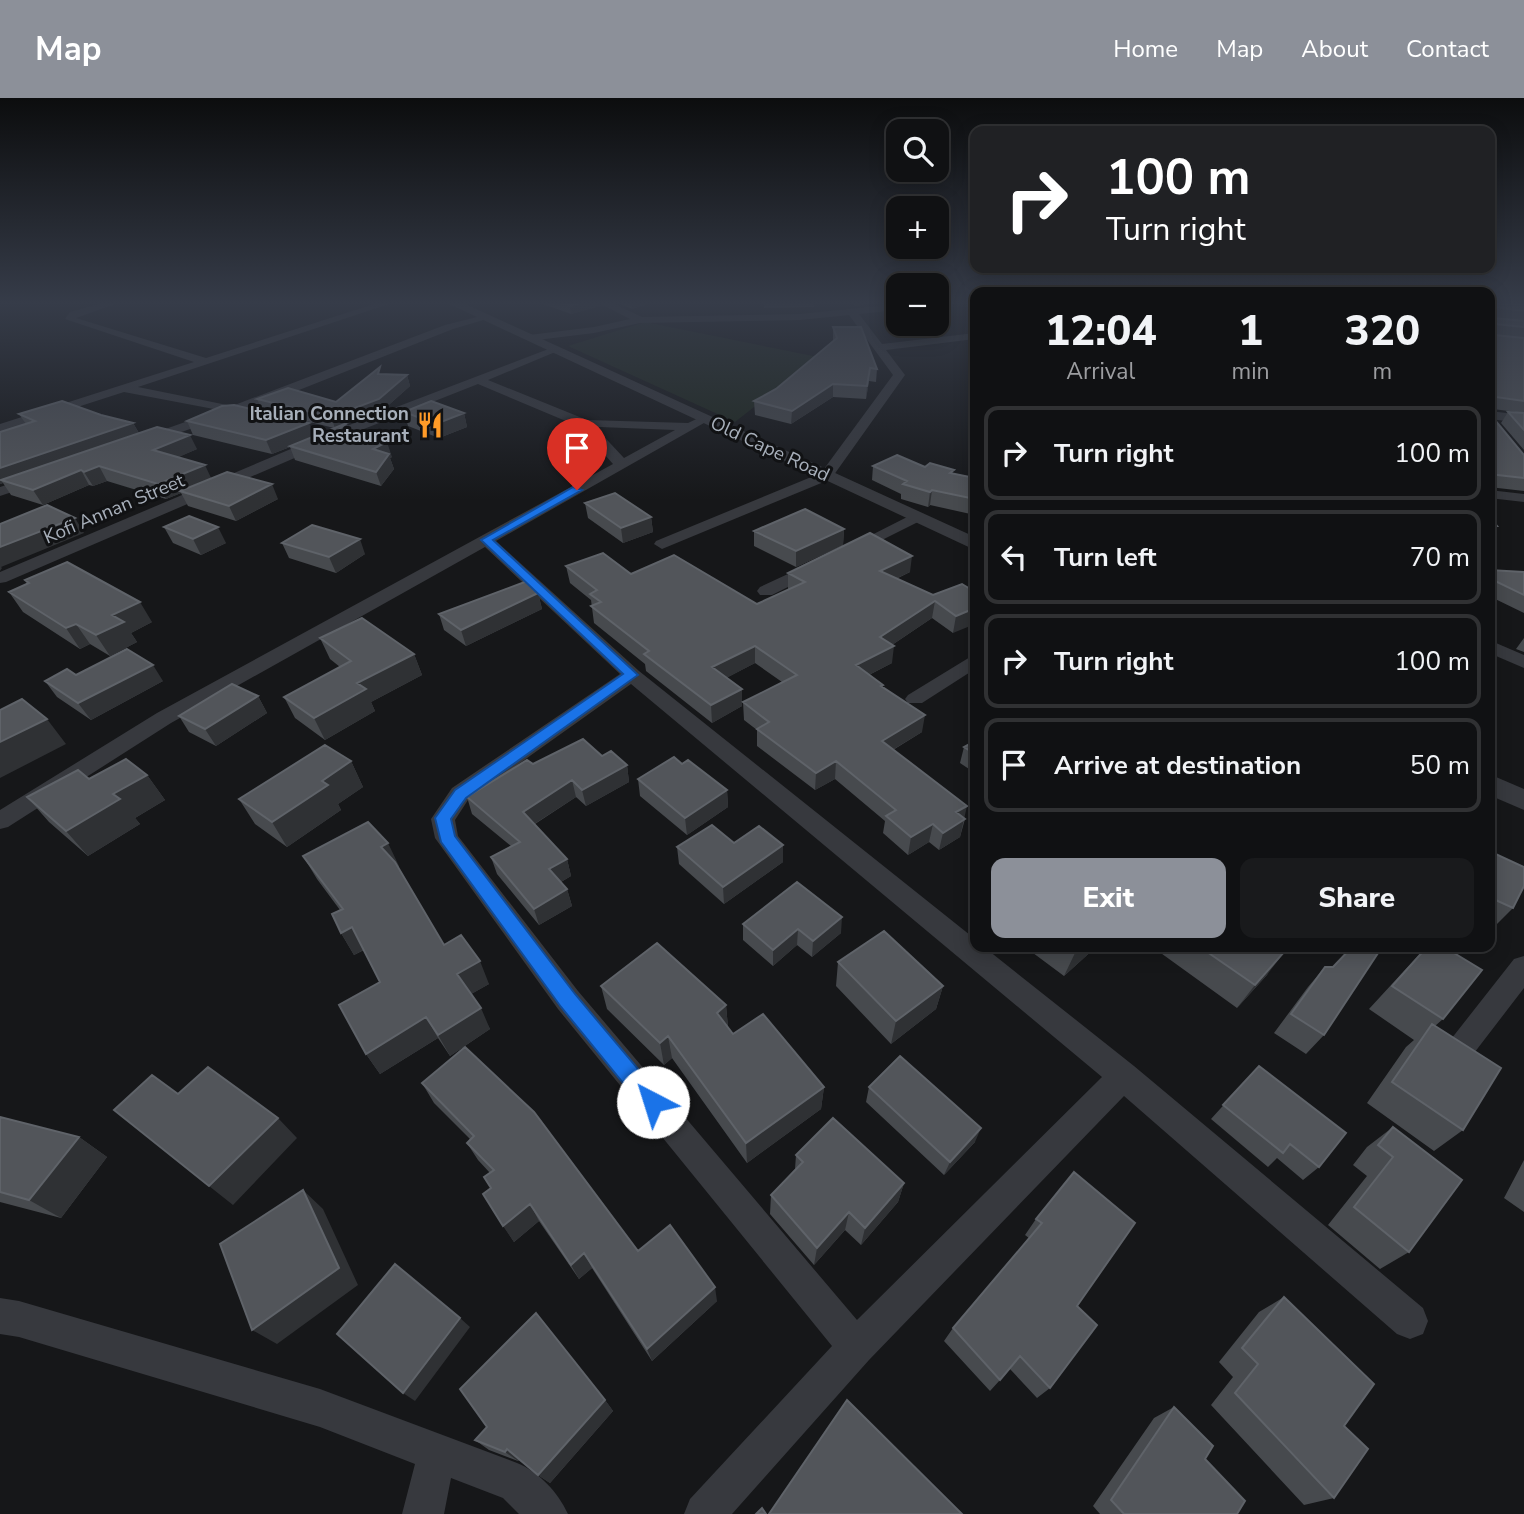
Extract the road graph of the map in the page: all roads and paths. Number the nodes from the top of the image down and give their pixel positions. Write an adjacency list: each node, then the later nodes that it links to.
1 (184, 368): 7 (street)
2 (342, 368): 8 (street)
3 (509, 368): 6 (street, Kofi Annan Street)
4 (590, 368): 12 (street, Old Cape Road)
5 (894, 368): 20 (street)
6 (478, 380): 13 (street); 16 (street, Kofi Annan Street)
7 (125, 389): 8 (street); 14 (street)
8 (233, 410): 9 (street); 17 (street)
9 (258, 416)
10 (1524, 419): 11 (street)
11 (1495, 422)
12 (697, 423): 13 (street); 18 (street); 20 (street, Old Cape Road)
13 (585, 424): 18 (street)
14 (0, 428)
15 (310, 429): 16 (street)
16 (335, 435): 28 (street, Kofi Annan Street)
17 (129, 446)
18 (622, 465): 25 (street)
19 (52, 474): 21 (street)
20 (826, 476): 24 (street, Old Cape Road); 27 (street)
21 (0, 492)
22 (1495, 495): 23 (street)
23 (1524, 498)
24 (916, 517): 26 (street, Old Cape Road); 29 (street)
25 (486, 540): 33 (street); 37 (street)
26 (970, 542)
27 (662, 544)
28 (0, 579)
29 (766, 591)
30 (1495, 649): 31 (street)
31 (1524, 662)
32 (970, 663): 34 (street)
33 (632, 675): 38 (street); 45 (street)
34 (915, 698)
35 (1495, 786): 36 (street)
36 (1523, 798)
37 (0, 821)
38 (970, 950)
39 (972, 952): 42 (street)
40 (1524, 967): 41 (street)
41 (1458, 1052)
42 (1124, 1076): 44 (street); 45 (street)
43 (0, 1316): 46 (street)
44 (1410, 1321)
45 (856, 1347): 49 (street)
46 (437, 1453): 47 (street); 48 (street)
47 (423, 1514)
48 (547, 1514)
49 (705, 1514)

